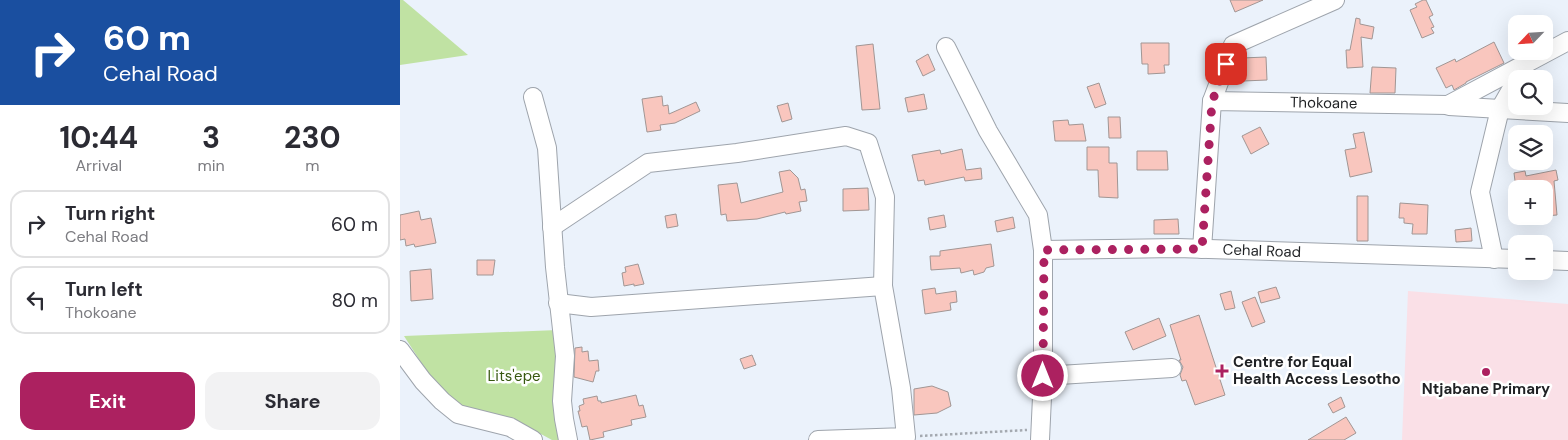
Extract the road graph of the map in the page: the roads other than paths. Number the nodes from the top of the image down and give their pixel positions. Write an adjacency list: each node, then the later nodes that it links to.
1 (1335, 0): 8 (street)
2 (1568, 41): 4 (street, Thokoane)
3 (946, 48): 14 (street)
4 (1526, 70)
5 (1508, 79): 9 (street, Thokoane)
6 (1508, 95): 10 (street)
7 (533, 97): 12 (street)
8 (1212, 102): 9 (street, Thokoane); 13 (street)
9 (1448, 106): 10 (street)
10 (1500, 109): 11 (street); 15 (street)
11 (1568, 113)
12 (552, 227): 19 (street); 20 (street)
13 (1202, 249): 14 (street, Cehal Road); 15 (street, Cehal Road)
14 (1044, 250): 23 (street)
15 (1494, 259): 16 (street, Cehal Road)
16 (1508, 259)
17 (1553, 260): 18 (street)
18 (1568, 261)
19 (883, 286): 20 (street); 27 (street)
20 (558, 303): 26 (street)
21 (400, 350): 25 (street)
22 (1172, 368): 23 (street)
23 (1043, 376): 24 (street)
24 (1040, 435)
25 (532, 440)
26 (568, 440)
27 (818, 440)

